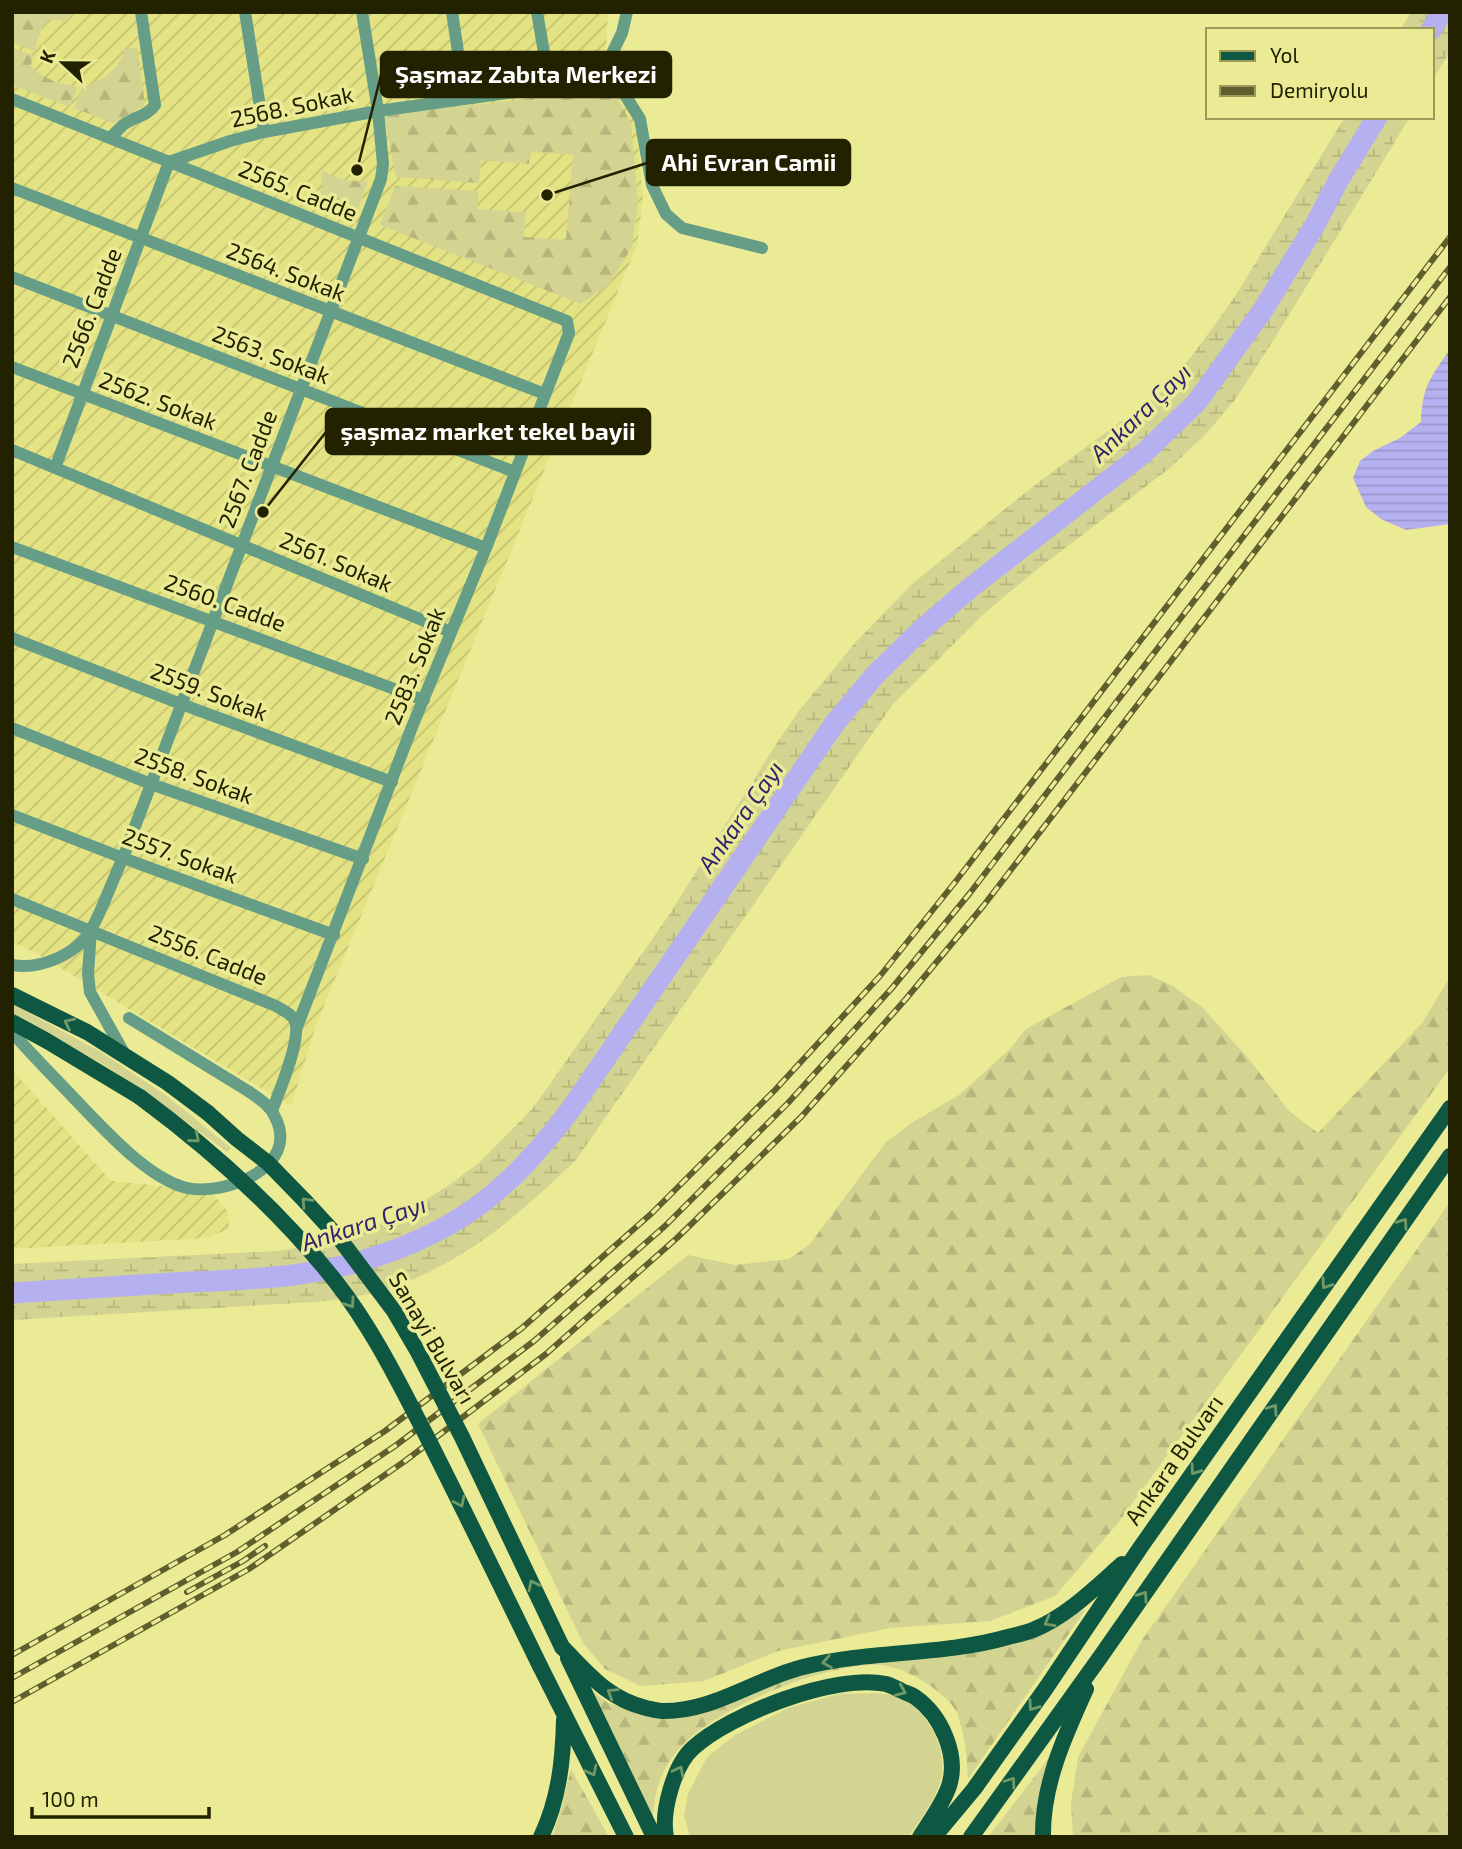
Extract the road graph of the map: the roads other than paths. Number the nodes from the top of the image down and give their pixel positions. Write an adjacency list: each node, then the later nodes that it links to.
1 (141, 12): 13 (street)
2 (245, 12): 12 (street)
3 (362, 12): 11 (street, 2567. Cadde)
4 (452, 12): 10 (street)
5 (537, 12): 8 (street)
6 (627, 12): 7 (street)
7 (600, 76): 8 (street, 2568. Sokak); 18 (street)
8 (550, 87): 10 (street, 2568. Sokak)
9 (12, 99): 13 (street, 2565. Cadde)
10 (465, 99): 11 (street, 2568. Sokak)
11 (378, 111): 12 (street, 2568. Sokak); 16 (street, 2567. Cadde)
12 (264, 132): 14 (street, 2568. Sokak)
13 (110, 138): 14 (street, 2565. Cadde)
14 (169, 162): 16 (street, 2565. Cadde); 17 (street, 2566. Cadde)
15 (12, 188): 17 (street, 2564. Sokak)
16 (358, 237): 20 (street, 2567. Cadde); 22 (street, 2565. Cadde)
17 (141, 238): 20 (street, 2564. Sokak); 21 (street, 2566. Cadde)
18 (762, 248)
19 (12, 277): 21 (street, 2563. Sokak)
20 (330, 311): 24 (street, 2567. Cadde); 26 (street, 2564. Sokak)
21 (112, 316): 24 (street, 2563. Sokak); 25 (street, 2566. Cadde)
22 (567, 321): 26 (street, 2583. Sokak)
23 (12, 367): 25 (street, 2562. Sokak)
24 (300, 389): 28 (street, 2567. Cadde); 30 (street, 2563. Sokak)
25 (82, 394): 28 (street, 2562. Sokak); 29 (street, 2566. Cadde)
26 (545, 394): 30 (street, 2583. Sokak)
27 (12, 450): 29 (street, 2561. Sokak)
28 (271, 466): 31 (street, 2567. Cadde); 33 (street, 2562. Sokak)
29 (55, 468): 31 (street, 2561. Sokak)
30 (515, 472): 33 (street, 2583. Sokak)
31 (241, 545): 34 (street, 2567. Cadde); 35 (street, 2561. Sokak)
32 (12, 547): 34 (street, 2560. Cadde)
33 (486, 548): 35 (street, 2583. Sokak)
34 (212, 621): 37 (street, 2560. Cadde); 38 (street, 2567. Cadde)
35 (451, 632): 37 (street, 2583. Sokak)
36 (12, 638): 38 (street, 2559. Sokak)
37 (424, 700): 40 (street, 2583. Sokak)
38 (181, 704): 40 (street, 2559. Sokak); 41 (street, 2567. Cadde)
39 (12, 728): 41 (street, 2558. Sokak)
40 (392, 782): 44 (street, 2583. Sokak)
41 (151, 783): 43 (street, 2567. Cadde); 44 (street, 2558. Sokak)
42 (12, 815): 43 (street, 2557. Sokak)
43 (122, 858): 46 (street, 2567. Cadde); 47 (street, 2557. Sokak)
44 (363, 859): 47 (street, 2583. Sokak)
45 (12, 899): 46 (street, 2556. Cadde)
46 (91, 930): 48 (street); 53 (street, 2556. Cadde); 55 (street)
47 (334, 935): 53 (street, 2583. Sokak)
48 (12, 965)
49 (12, 985): 50 (main road)
50 (18, 998): 55 (main road, Sanayi Bulvarı, one-way to 50)
51 (129, 1018): 57 (street)
52 (12, 1022): 62 (main road, one-way to 62, bridge)
53 (297, 1027): 57 (street)
54 (12, 1032): 57 (street)
55 (124, 1055): 60 (main road, Sanayi Bulvarı, one-way to 55, bridge)
56 (1450, 1108): 59 (main road, Ankara Bulvarı, one-way to 59)
57 (272, 1111)
58 (1450, 1156): 61 (main road, one-way to 58)
59 (1140, 1548): 60 (main road, one-way to 60); 68 (main road, Ankara Bulvarı, one-way to 68)
60 (562, 1647): 65 (main road, Sanayi Bulvarı)
61 (1101, 1656): 69 (main road, one-way to 61); 70 (main road)
62 (565, 1717): 63 (main road); 64 (main road, one-way to 64)
63 (541, 1837)
64 (626, 1837)
65 (654, 1837)
66 (666, 1837): 67 (main road, one-way to 67)
67 (920, 1837)
68 (934, 1837)
69 (971, 1837)
70 (1043, 1837)

